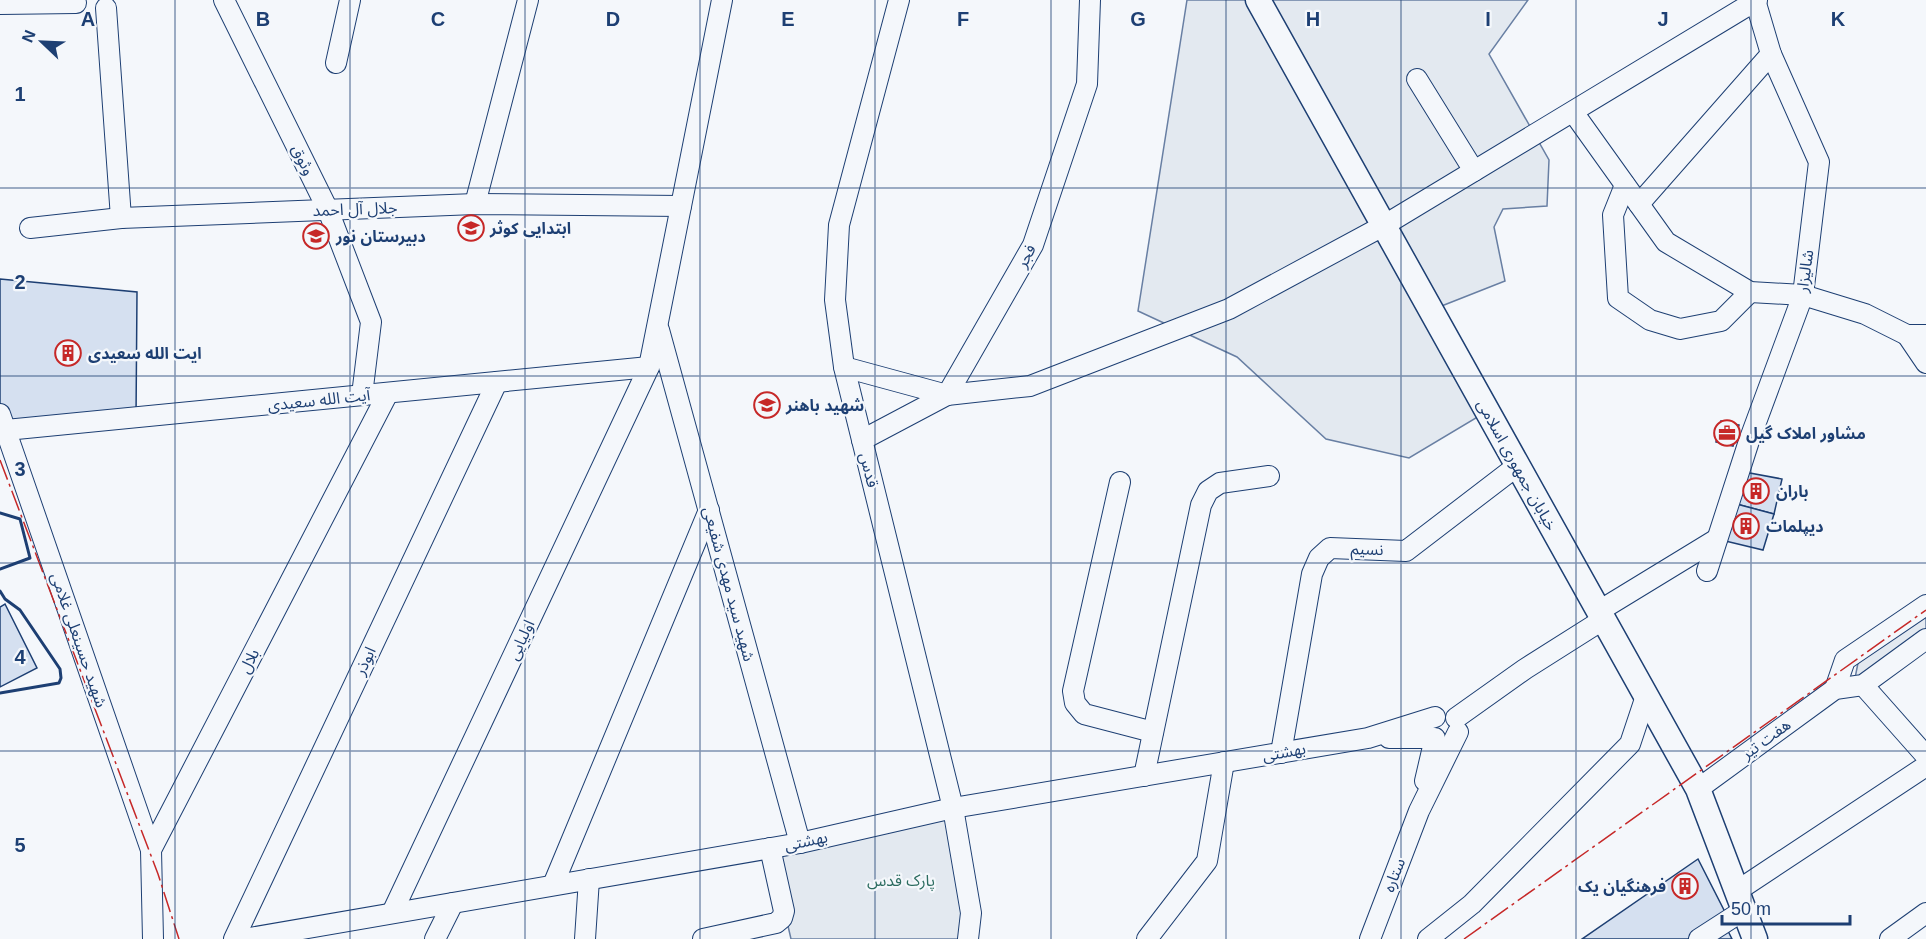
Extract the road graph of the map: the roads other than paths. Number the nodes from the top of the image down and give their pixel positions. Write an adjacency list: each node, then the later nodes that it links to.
1 (224, 0): 21 (street, وثوق)
2 (350, 0): 13 (street)
3 (528, 0): 18 (street)
4 (722, 0): 20 (street, اولیایی)
5 (899, 0): 31 (street, قدس)
6 (1090, 0): 34 (street, فجر)
7 (1258, 0): 23 (main road, خیابان جمهوری اسلامی)
8 (1756, 0): 12 (street, شالیزار); 15 (street)
9 (12, 3): 10 (street)
10 (76, 3)
11 (106, 8): 22 (street)
12 (1771, 54): 19 (street); 26 (street, شالیزار)
13 (336, 63)
14 (1417, 79): 16 (street)
15 (1573, 112): 16 (street); 17 (street)
16 (1474, 171): 23 (street)
17 (1625, 185): 19 (street); 25 (street)
18 (475, 204): 20 (street, جلال آل احمد); 21 (street, جلال آل احمد)
19 (1639, 204): 25 (street)
20 (681, 206): 27 (street, اولیایی)
21 (328, 210): 22 (street, جلال آل احمد); 35 (street, وثوق)
22 (121, 218): 24 (street, جلال آل احمد)
23 (1383, 226): 34 (street); 38 (main road, خیابان جمهوری اسلامی)
24 (30, 228)
25 (1750, 291): 26 (street)
26 (1803, 296): 28 (street); 42 (street, شالیزار)
27 (658, 326): 30 (street, اولیایی); 41 (street, شهید سید مهدی شفیعی)
28 (1916, 335): 29 (street)
29 (1926, 363)
30 (649, 367): 32 (street, آیت الله سعیدی); 70 (street, اولیایی)
31 (844, 367): 34 (street); 37 (street, قدس)
32 (497, 382): 33 (street, آیت الله سعیدی); 74 (street, ابوذر)
33 (388, 393): 35 (street, آیت الله سعیدی); 65 (street, بلال)
34 (947, 394): 37 (street)
35 (362, 395): 36 (street, آیت الله سعیدی)
36 (3, 422): 65 (street, شهید حسینعلی غلامی)
37 (862, 440): 61 (street, قدس)
38 (1517, 466): 45 (main road, خیابان جمهوری اسلامی); 55 (street, نسیم)
39 (1269, 476): 52 (street)
40 (1120, 482): 52 (street)
41 (709, 510): 63 (street, شهید سید مهدی شفیعی); 67 (street)
42 (1717, 539): 43 (street, شالیزار); 45 (street)
43 (1707, 571)
44 (1926, 605): 48 (street)
45 (1601, 615): 49 (main road, خیابان جمهوری اسلامی); 51 (street)
46 (1926, 639): 47 (street)
47 (1863, 686): 48 (street); 56 (street)
48 (1835, 689): 60 (street, هفت تیر)
49 (1646, 696): 60 (main road, خیابان جمهوری اسلامی); 82 (street)
50 (1435, 717): 51 (street); 53 (street); 54 (street)
51 (1457, 725): 54 (street); 62 (street)
52 (1153, 732): 59 (street)
53 (1368, 738): 54 (street); 55 (street, بهشتی)
54 (1435, 738): 62 (street)
55 (1281, 753): 57 (street, بهشتی)
56 (1926, 756)
57 (1224, 762): 59 (street, بهشتی); 80 (street)
58 (1926, 766): 68 (street)
59 (1144, 776): 61 (street, بهشتی)
60 (1698, 789): 68 (main road, خیابان جمهوری اسلامی)
61 (953, 808): 63 (street, بهشتی); 79 (street, قدس)
62 (1419, 811): 81 (street, ستاره)
63 (800, 843): 64 (street, بهشتی)
64 (770, 848): 66 (street, بهشتی); 78 (street)
65 (151, 850): 73 (street, بلال)
66 (590, 879): 67 (street, بهشتی); 77 (street)
67 (553, 885): 69 (street, بهشتی)
68 (1741, 900): 83 (street); 84 (main road, خیابان جمهوری اسلامی)
69 (453, 903): 70 (street, بهشتی); 76 (street)
70 (392, 913): 72 (street, بهشتی)
71 (1926, 913): 85 (street)
72 (307, 933): 75 (street, بهشتی)
73 (153, 939)
74 (234, 939)
75 (244, 939)
76 (435, 939)
77 (585, 939)
78 (703, 939)
79 (968, 939)
80 (1147, 939)
81 (1370, 939)
82 (1428, 939)
83 (1699, 939)
84 (1755, 939)
85 (1890, 939)

